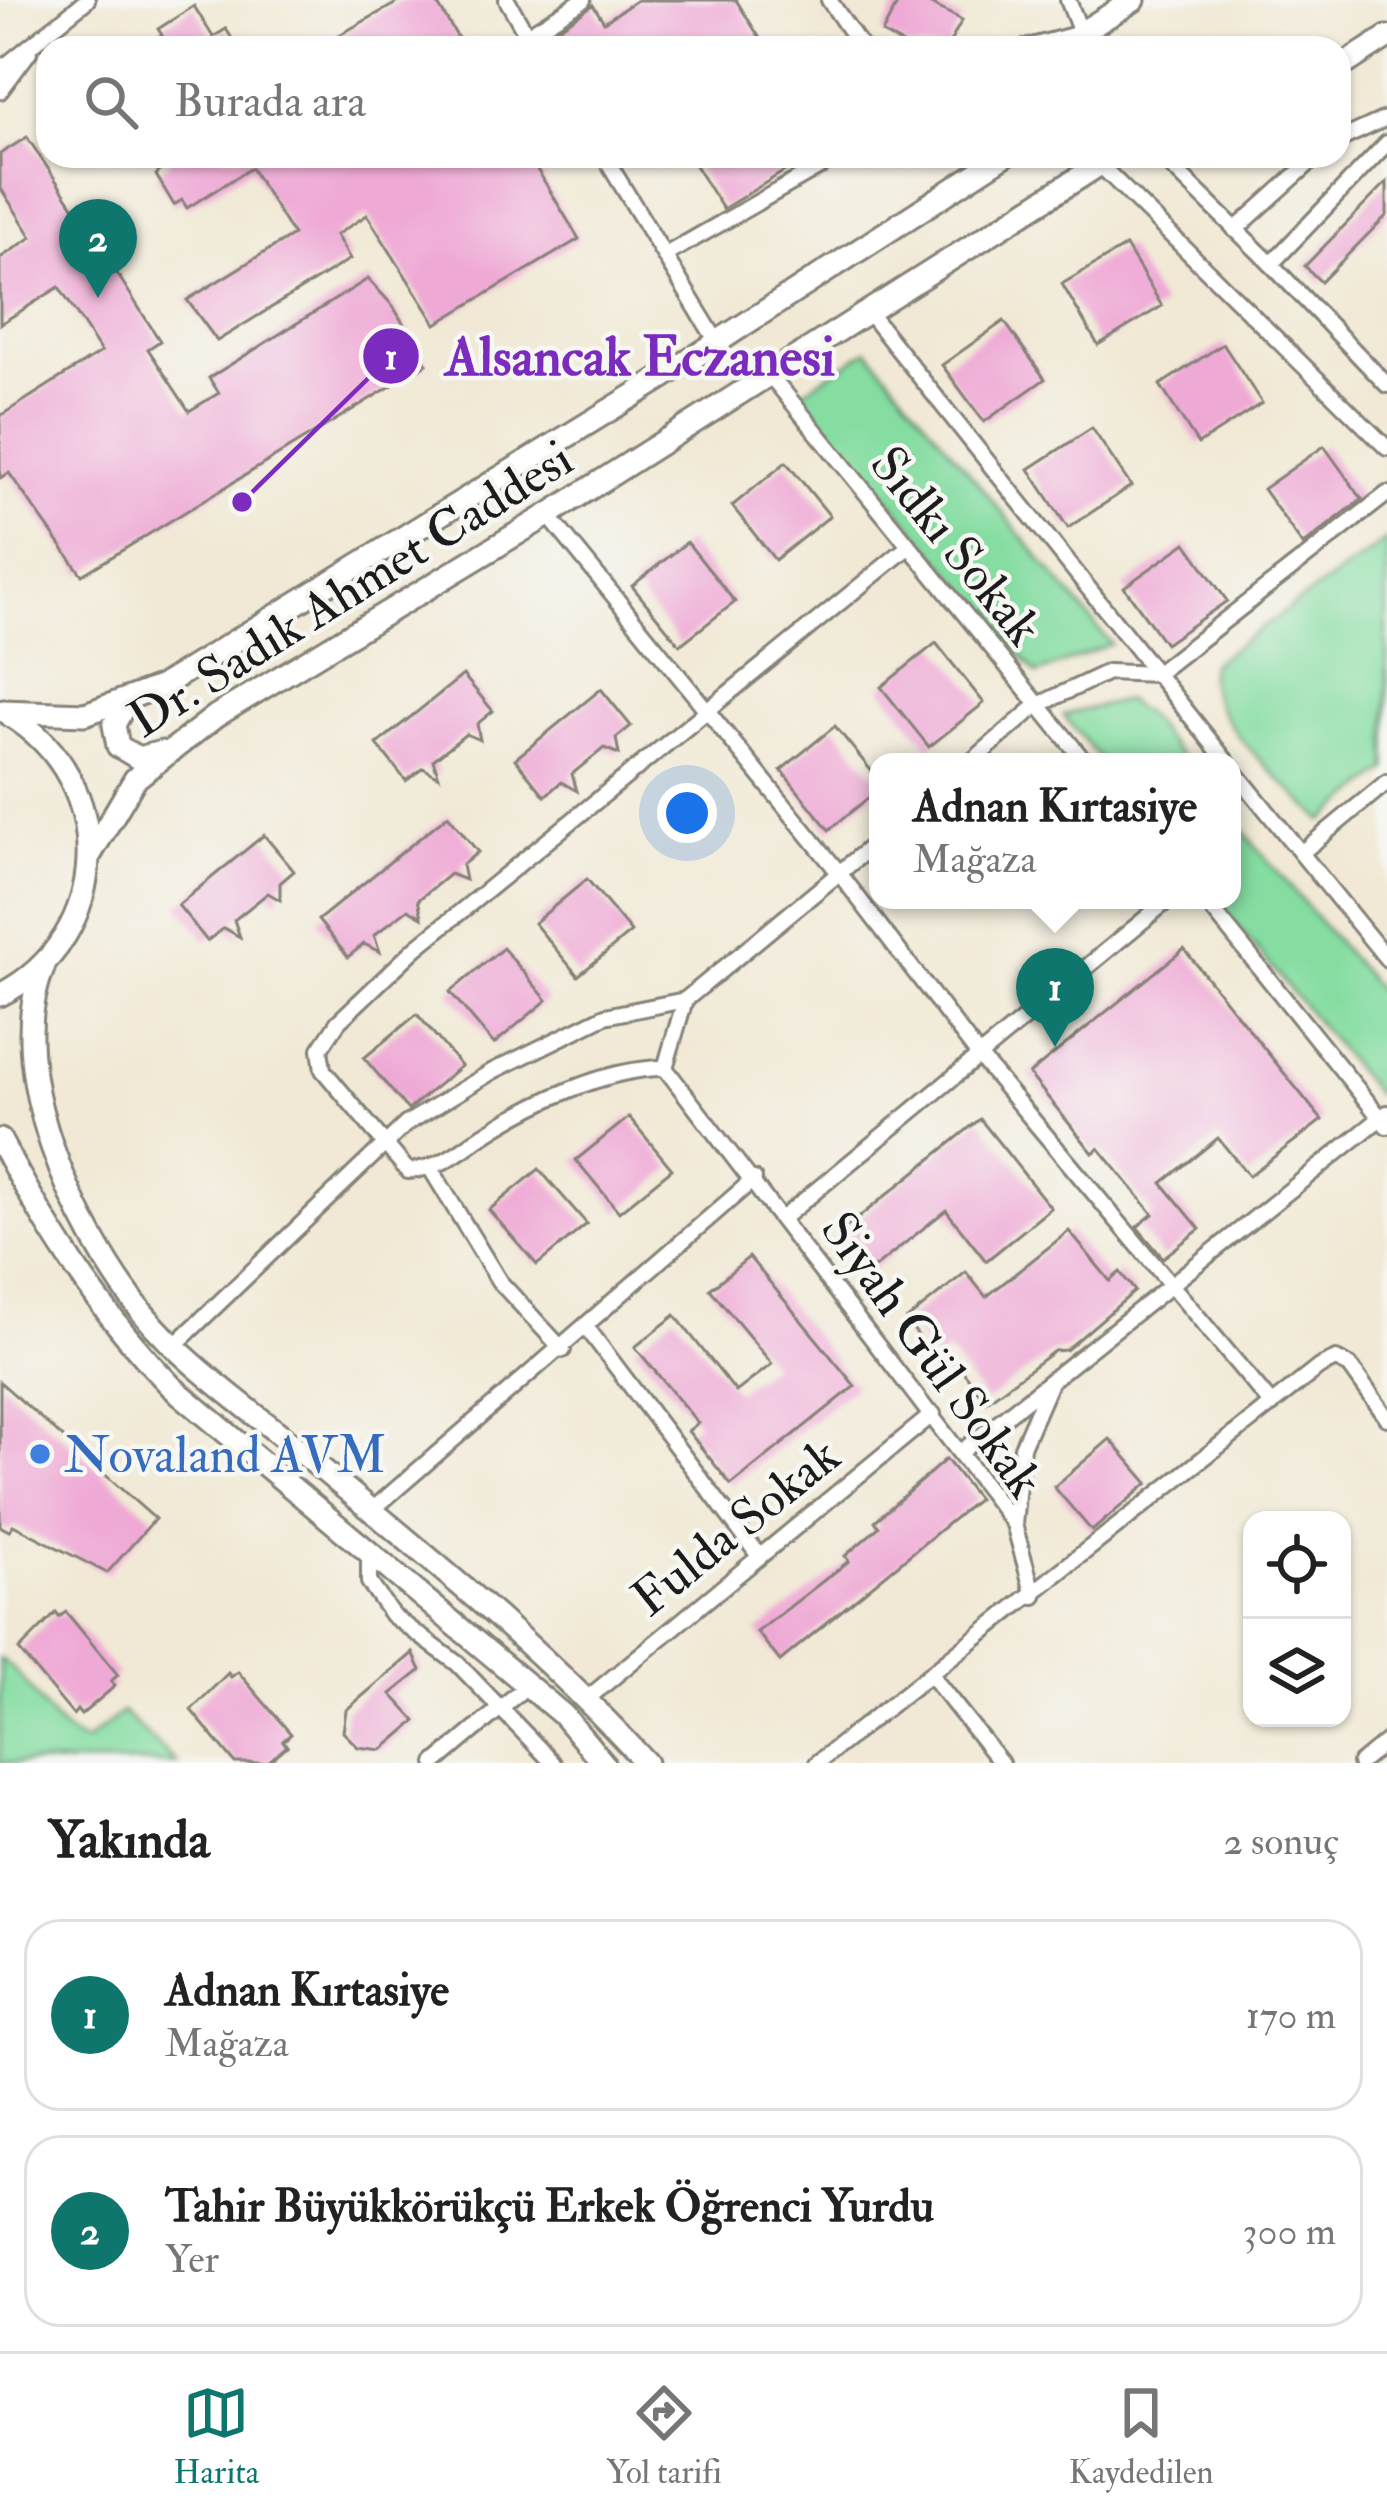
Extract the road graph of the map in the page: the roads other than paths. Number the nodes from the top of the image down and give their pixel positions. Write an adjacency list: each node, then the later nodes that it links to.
1 (87, 0): 7 (street)
2 (507, 0): 8 (street)
3 (583, 0): 9 (street)
4 (829, 0): 10 (street)
5 (1069, 0): 11 (street)
6 (1134, 0): 12 (main road)
7 (42, 36)
8 (528, 36)
9 (538, 36)
10 (854, 36)
11 (1081, 36)
12 (1087, 36)
13 (1387, 37): 16 (main road)
14 (36, 41): 17 (street)
15 (36, 43): 18 (street)
16 (1351, 60)
17 (0, 70)
18 (0, 91)
19 (1387, 118): 20 (street)
20 (1351, 134)
21 (1387, 143): 31 (street)
22 (612, 168): 30 (street)
23 (818, 168): 30 (street)
24 (985, 168): 33 (main road, Dr. Sadık Ahmet Caddesi)
25 (1095, 168): 32 (main road, Dr. Sadık Ahmet Caddesi)
26 (1115, 168): 36 (street)
27 (1172, 168): 29 (street)
28 (1304, 168): 29 (street)
29 (1235, 230): 31 (street)
30 (668, 254): 33 (street)
31 (1270, 265): 35 (street)
32 (869, 313): 34 (main road, Dr. Sadık Ahmet Caddesi); 40 (street)
33 (717, 342): 41 (main road, Dr. Sadık Ahmet Caddesi)
34 (770, 375): 38 (main road, Dr. Sadık Ahmet Caddesi); 39 (street, Sıdkı Sokak)
35 (1387, 385)
36 (1387, 448)
37 (1387, 494): 40 (street)
38 (548, 515): 44 (street); 45 (main road, Dr. Sadık Ahmet Caddesi)
39 (908, 547): 42 (street, Sıdkı Sokak); 44 (street)
40 (1156, 674): 42 (street); 48 (street)
41 (125, 704): 43 (main road, Dr. Sadık Ahmet Caddesi); 45 (main road)
42 (1036, 706): 46 (street); 47 (street, Sıdkı Sokak)
43 (2, 710): 53 (main road)
44 (703, 710): 54 (street); 65 (street)
45 (163, 752): 53 (main road, Dr. Sadık Ahmet Caddesi)
46 (981, 753)
47 (1077, 753)
48 (1220, 753)
49 (1241, 779): 52 (street)
50 (1387, 782): 52 (street)
51 (869, 850): 54 (street)
52 (1300, 853): 57 (street)
53 (90, 855): 58 (main road)
54 (840, 874): 60 (street); 61 (street)
55 (1157, 909): 61 (street)
56 (1212, 909): 63 (street)
57 (1387, 959)
58 (46, 962): 59 (main road); 71 (main road)
59 (0, 995)
60 (685, 1000): 62 (street); 65 (street)
61 (979, 1056): 68 (street); 69 (street)
62 (665, 1068): 66 (street); 67 (street, Siyah Gül Sokak)
63 (1385, 1119): 69 (street)
64 (0, 1140): 82 (main road)
65 (384, 1148): 66 (street); 71 (street)
66 (431, 1169): 72 (street)
67 (754, 1179): 68 (street, Siyah Gül Sokak); 70 (street)
68 (784, 1217): 77 (street, Siyah Gül Sokak)
69 (1171, 1286): 73 (street); 76 (street)
70 (587, 1328): 72 (street); 83 (street)
71 (176, 1344): 80 (main road)
72 (563, 1349): 80 (street)
73 (1051, 1381): 79 (street); 81 (street)
74 (1387, 1388): 75 (street)
75 (1372, 1400): 76 (street); 78 (street)
76 (1272, 1405): 84 (street)
77 (933, 1414): 79 (street, Siyah Gül Sokak); 83 (street, Fulda Sokak)
78 (1387, 1418)
79 (961, 1452): 81 (street, Siyah Gül Sokak)
80 (371, 1510): 87 (main road)
81 (1015, 1524): 84 (street, Siyah Gül Sokak)
82 (369, 1551): 86 (main road); 88 (street)
83 (759, 1556): 87 (street, Fulda Sokak)
84 (1034, 1596): 85 (street)
85 (930, 1675): 94 (street); 95 (street)
86 (528, 1685): 88 (street); 92 (main road)
87 (588, 1698): 93 (main road)
88 (502, 1707): 90 (street); 91 (street)
89 (1387, 1741): 96 (street)
90 (435, 1763)
91 (553, 1763)
92 (603, 1763)
93 (646, 1763)
94 (817, 1763)
95 (1001, 1763)
96 (1360, 1763)

